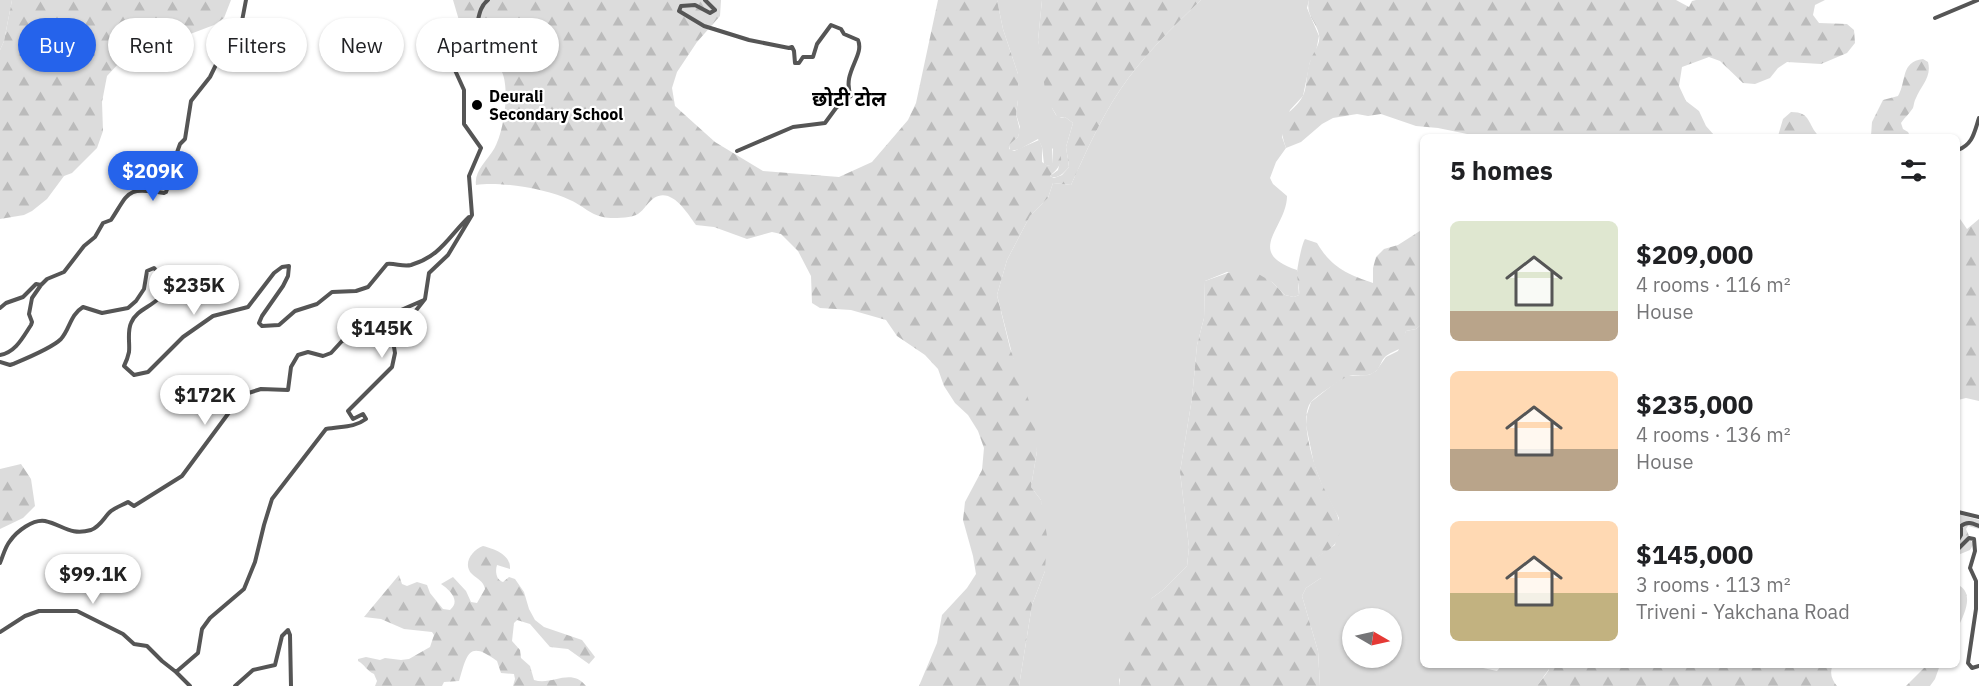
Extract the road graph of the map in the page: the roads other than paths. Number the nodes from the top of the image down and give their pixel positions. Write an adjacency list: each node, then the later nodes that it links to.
1 (246, 0): 10 (street)
2 (488, 0): 9 (street)
3 (705, 0): 8 (street)
4 (1978, 0): 5 (street)
5 (1935, 18)
6 (1979, 118): 7 (street)
7 (1960, 149)
8 (737, 151)
9 (472, 215): 11 (street); 14 (street)
10 (41, 285): 12 (street); 13 (street)
11 (425, 299): 20 (street); 23 (street)
12 (0, 308)
13 (0, 355)
14 (0, 362)
15 (1960, 512): 16 (street)
16 (1979, 517)
17 (1979, 526): 18 (street)
18 (1960, 537)
19 (1960, 547): 22 (street)
20 (0, 562)
21 (0, 632): 23 (street)
22 (1979, 666)
23 (176, 672): 24 (street)
24 (190, 686)
25 (235, 686): 26 (street)
26 (291, 686)

